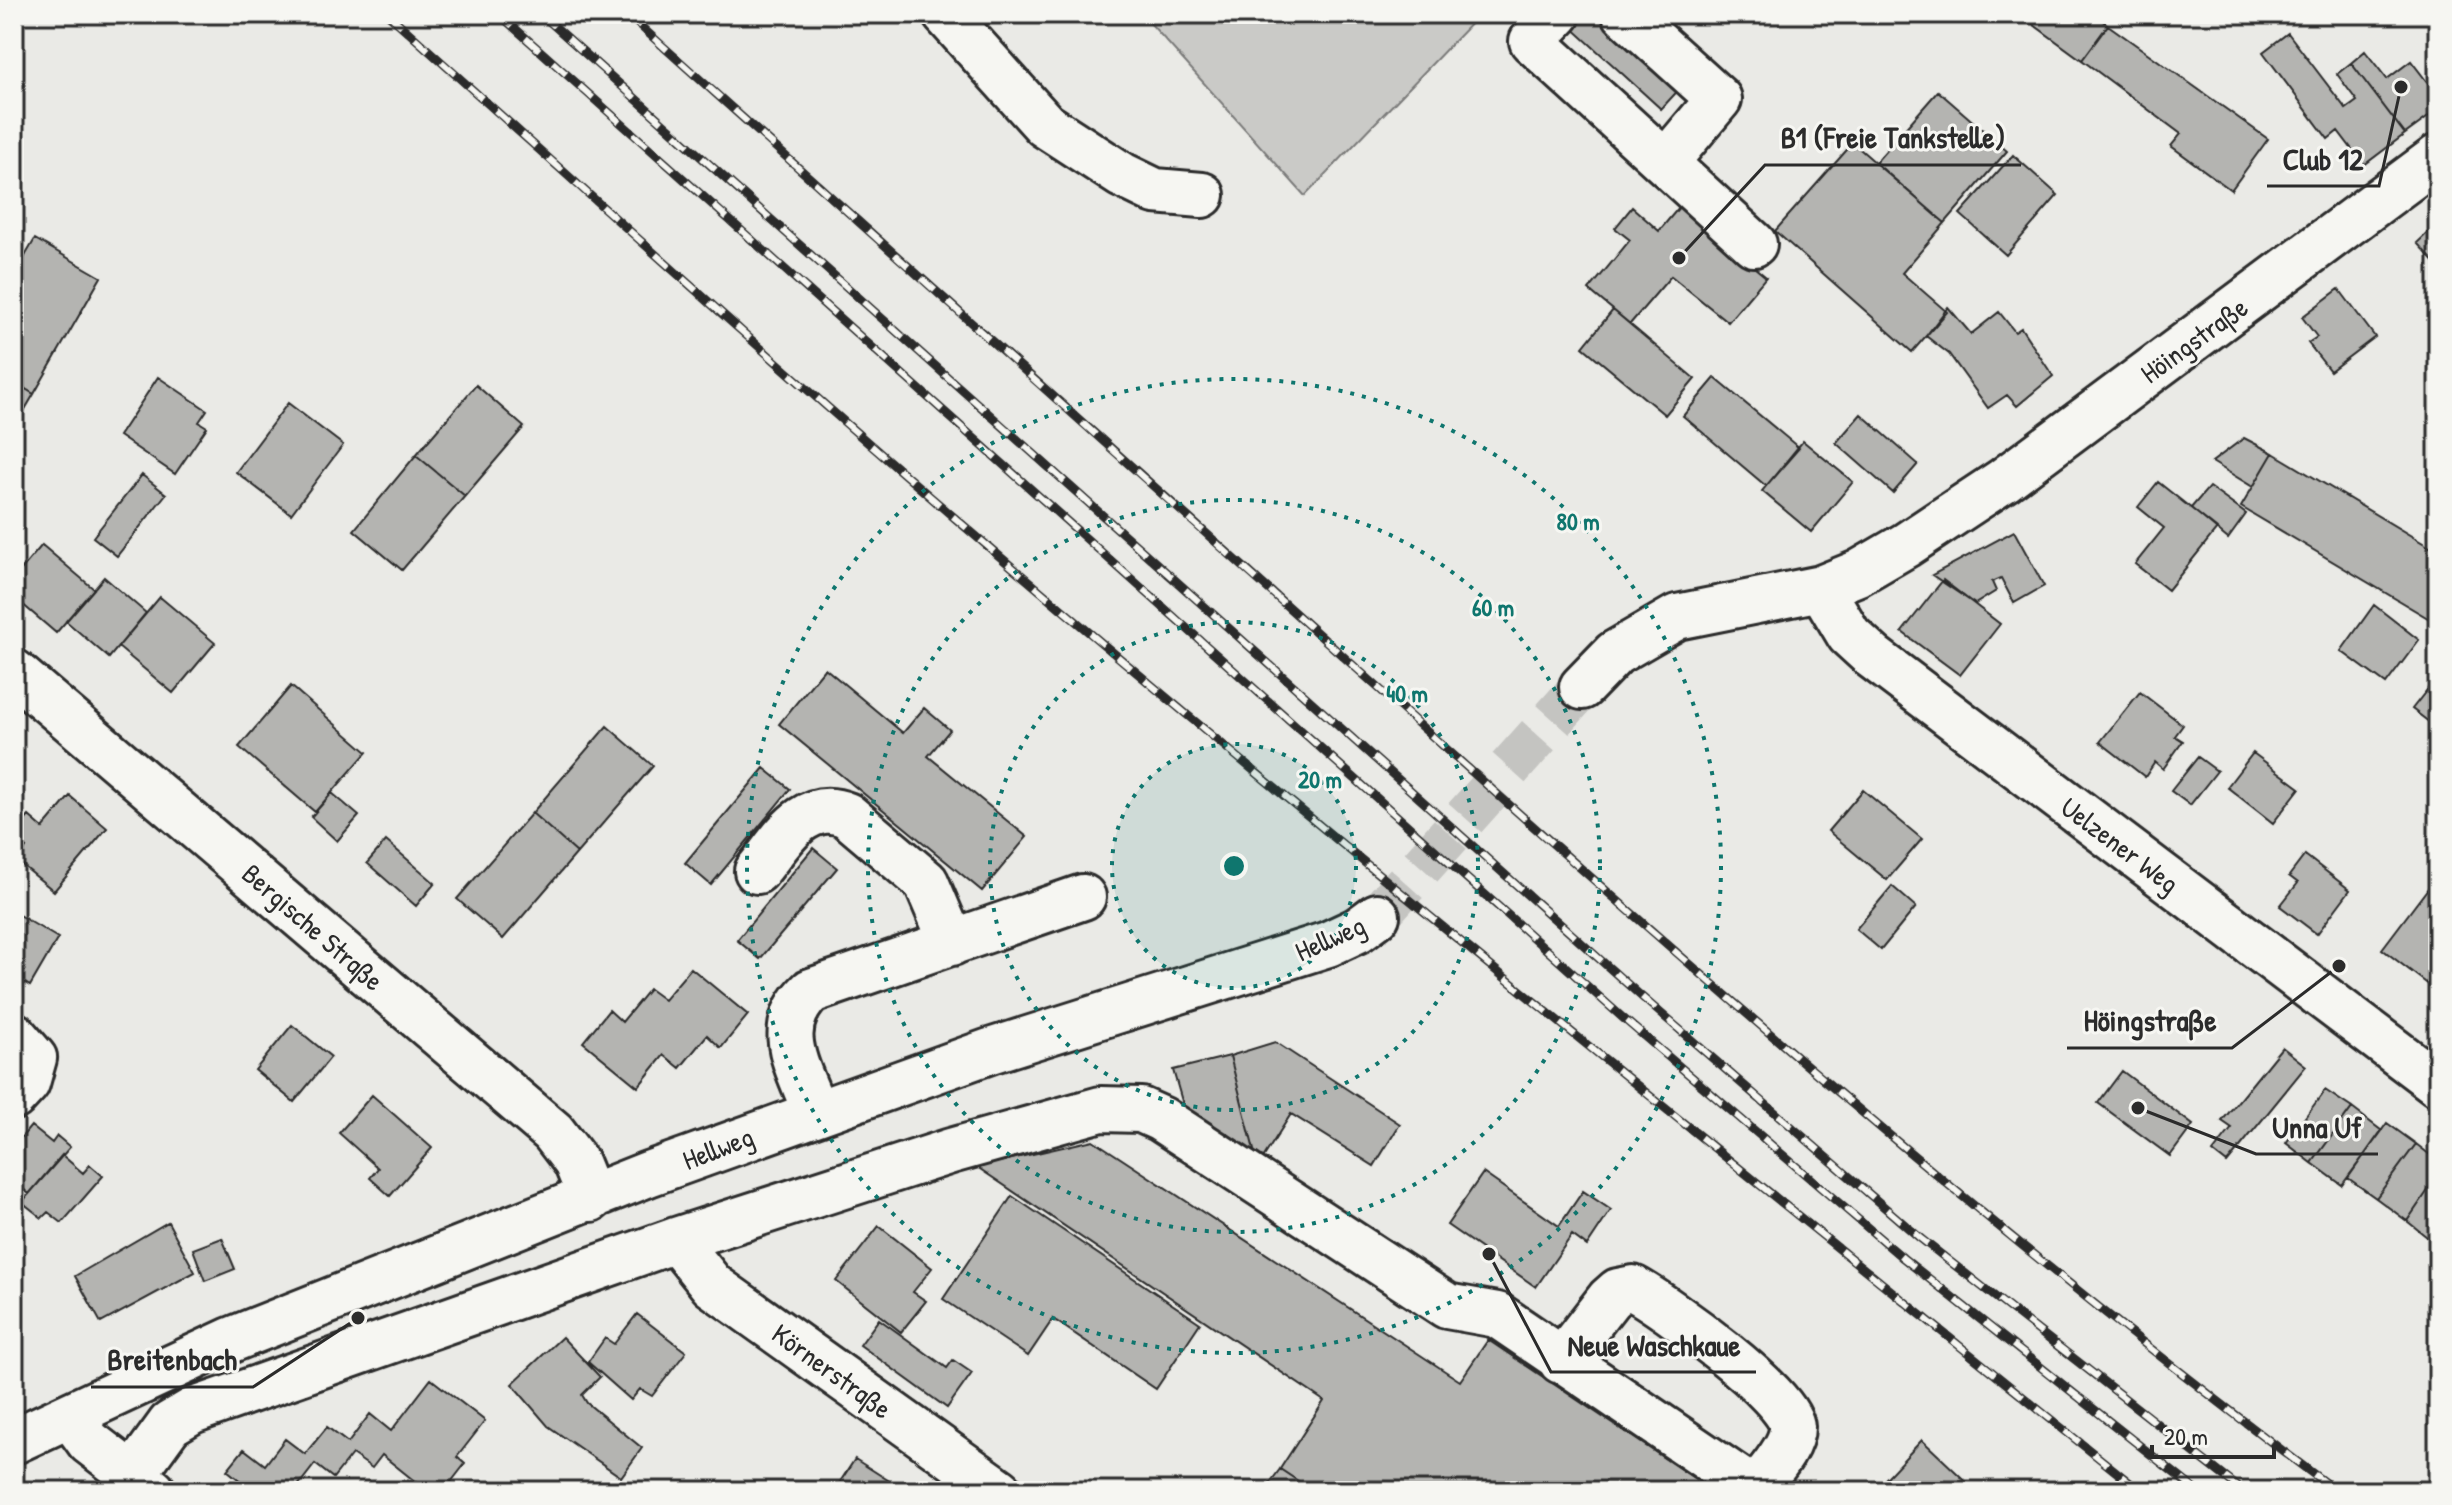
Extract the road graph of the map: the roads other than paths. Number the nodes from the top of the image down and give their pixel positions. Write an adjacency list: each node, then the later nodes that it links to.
1 (945, 14): 6 (street)
2 (1558, 14): 5 (street)
3 (1625, 14): 5 (street)
4 (2438, 157): 8 (street, Höingstraße)
5 (1666, 162): 7 (street)
6 (1202, 195)
7 (1754, 244)
8 (1821, 588): 10 (street); 16 (street, Uelzener Weg)
9 (14, 672): 19 (street, Bergische Straße)
10 (1582, 687)
11 (757, 871): 14 (street)
12 (1083, 897): 14 (street)
13 (1377, 916): 18 (street, Hellweg)
14 (952, 943): 18 (street)
15 (14, 1035): 17 (street)
16 (2438, 1084)
17 (14, 1097)
18 (815, 1112): 19 (street, Hellweg)
19 (591, 1199): 22 (street, Hellweg)
20 (676, 1240): 21 (street); 24 (street); 26 (street, Körnerstraße)
21 (1561, 1361): 25 (street); 25 (street)
22 (71, 1417): 23 (street, Hellweg); 24 (street)
23 (14, 1441)
24 (143, 1483)
25 (1756, 1490)
26 (1000, 1491)

